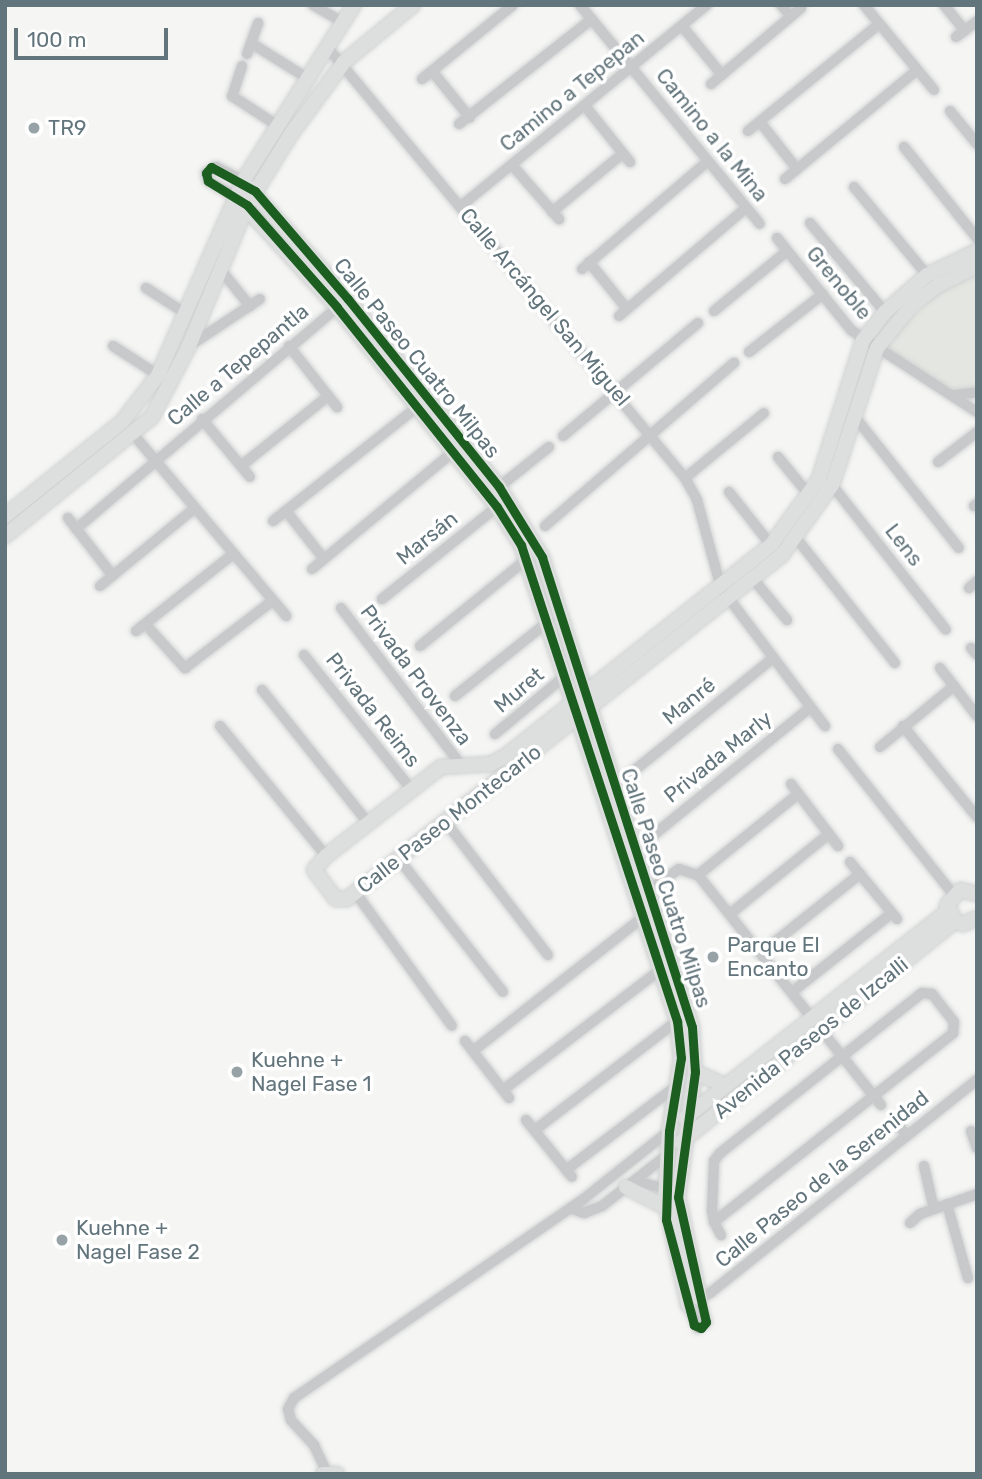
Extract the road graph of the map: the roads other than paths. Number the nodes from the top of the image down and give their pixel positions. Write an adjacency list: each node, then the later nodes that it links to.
1 (313, 5): 15 (street)
2 (354, 5): 15 (street)
3 (413, 5): 21 (street)
4 (513, 5): 25 (street)
5 (580, 5): 12 (street, Camino a la Mina)
6 (707, 5): 17 (street, Camino a Tepepan)
7 (781, 5): 11 (street)
8 (864, 5): 16 (street)
9 (944, 5): 13 (street)
10 (801, 8): 11 (street)
11 (791, 16): 26 (street)
12 (592, 19): 23 (street, Camino a la Mina); 33 (street)
13 (977, 21)
14 (258, 23): 18 (street)
15 (344, 23): 19 (street)
16 (879, 24): 24 (street); 34 (street)
17 (682, 26): 23 (street, Camino a Tepepan); 26 (street)
18 (251, 43): 20 (street); 27 (street)
19 (328, 48): 21 (street, Calle Arcángel San Miguel); 27 (street)
20 (247, 54)
21 (344, 62): 46 (street); 48 (street, Calle Arcángel San Miguel)
22 (242, 66): 36 (street)
23 (632, 67): 31 (street, Camino a Tepepan); 40 (street, Camino a la Mina)
24 (917, 70): 30 (street); 42 (street)
25 (432, 71): 28 (street); 33 (street)
26 (722, 75): 29 (street)
27 (307, 78): 36 (street)
28 (422, 79)
29 (711, 85)
30 (934, 90)
31 (585, 106): 41 (street, Camino a Tepepan); 41 (street)
32 (950, 111): 38 (street)
33 (470, 118): 35 (street)
34 (760, 122): 37 (street); 42 (street)
35 (458, 124)
36 (278, 127): 44 (street)
37 (748, 131)
38 (977, 144)
39 (904, 148): 53 (street)
40 (708, 161): 49 (street, Camino a la Mina); 49 (street)
41 (512, 165): 48 (street, Camino a Tepepan)
42 (797, 169): 43 (street)
43 (785, 179)
44 (243, 181): 46 (street, Calle Paseo Cuatro Milpas); 47 (street); 47 (street, Calle Paseo Cuatro Milpas)
45 (853, 187): 58 (street)
46 (255, 191): 47 (street); 62 (street, Calle Paseo Cuatro Milpas)
47 (241, 201): 57 (street); 62 (street, Calle Paseo Cuatro Milpas); 66 (street)
48 (461, 206): 76 (street, Calle Arcángel San Miguel)
49 (746, 208): 51 (street, Camino a la Mina)
50 (810, 223): 65 (street)
51 (760, 224)
52 (777, 238): 54 (street, Grenoble)
53 (977, 238)
54 (787, 251): 60 (street, Grenoble); 64 (street)
55 (977, 251): 58 (street, Calle Paseo Montecarlo)
56 (977, 266): 72 (street, Calle Paseo Montecarlo)
57 (220, 269): 63 (street); 70 (street)
58 (927, 275): 65 (street, Calle Paseo Montecarlo)
59 (146, 288): 66 (street)
60 (822, 294): 68 (street, Grenoble); 73 (street)
61 (260, 299): 63 (street)
62 (342, 303): 71 (street, Calle a Tepepantla); 81 (street, Calle Paseo Cuatro Milpas); 97 (street, Calle Paseo Cuatro Milpas)
63 (250, 306): 70 (street)
64 (714, 311)
65 (885, 312): 68 (street, Calle Paseo Montecarlo)
66 (186, 313): 75 (street)
67 (698, 323): 76 (street)
68 (863, 340): 72 (street, Grenoble); 103 (street, Calle Paseo Montecarlo)
69 (113, 346): 75 (street)
70 (189, 346): 88 (street)
71 (289, 346): 79 (street); 85 (street, Calle a Tepepantla)
72 (877, 348): 78 (street); 84 (street, Calle Paseo Montecarlo)
73 (749, 352)
74 (734, 363): 89 (street)
75 (159, 375): 86 (street)
76 (615, 391): 89 (street, Calle Arcángel San Miguel); 90 (street)
77 (977, 392): 78 (street)
78 (954, 395): 82 (street)
79 (328, 396): 80 (street); 96 (street)
80 (337, 407)
81 (416, 408): 92 (street, Calle Paseo Cuatro Milpas); 106 (street)
82 (977, 412)
83 (764, 413): 99 (street)
84 (855, 416): 100 (street, Calle Paseo Montecarlo); 116 (street)
85 (202, 419): 94 (street, Calle a Tepepantla); 96 (street)
86 (122, 422): 88 (street); 107 (street)
87 (977, 432): 95 (street)
88 (133, 434): 94 (street); 112 (street)
89 (651, 434): 99 (street, Calle Arcángel San Miguel); 110 (street)
90 (563, 436)
91 (549, 447): 101 (street)
92 (453, 452): 97 (street, Calle Paseo Cuatro Milpas); 118 (street)
93 (778, 457): 103 (street)
94 (154, 461): 105 (street); 111 (street, Calle a Tepepantla)
95 (938, 462)
96 (242, 466): 98 (street)
97 (473, 466): 101 (street, Calle Paseo Cuatro Milpas); 104 (street, Calle Paseo Cuatro Milpas)
98 (250, 477)
99 (685, 478): 124 (street, Calle Arcángel San Miguel)
100 (832, 485): 113 (street, Calle Paseo Montecarlo); 132 (street, Lens)
101 (499, 487): 114 (street, Calle Paseo Cuatro Milpas)
102 (729, 492): 115 (street)
103 (809, 495): 115 (street, Calle Paseo Montecarlo)
104 (497, 507): 114 (street, Calle Paseo Cuatro Milpas); 125 (street, Marsán)
105 (195, 508): 117 (street); 121 (street)
106 (286, 511): 109 (street); 118 (street)
107 (5, 516)
108 (68, 518): 111 (street)
109 (273, 521)
110 (545, 526)
111 (76, 529): 121 (street)
112 (5, 536)
113 (797, 539): 122 (street, Calle Paseo Montecarlo); 137 (street)
114 (527, 541): 119 (street, Calle Paseo Cuatro Milpas); 143 (street, Calle Paseo Cuatro Milpas)
115 (771, 545): 124 (street, Calle Paseo Montecarlo)
116 (959, 548)
117 (232, 555): 126 (street); 131 (street)
118 (324, 559): 120 (street)
119 (527, 559): 130 (street, Calle Paseo Cuatro Milpas); 134 (street)
120 (312, 569)
121 (113, 576): 123 (street)
122 (754, 580): 124 (street, Calle Paseo Montecarlo); 129 (street)
123 (100, 586)
124 (726, 594): 136 (street); 143 (street, Calle Paseo Montecarlo)
125 (382, 599)
126 (271, 602): 128 (street); 131 (street)
127 (341, 608): 152 (street, Privada Provenza)
128 (286, 616)
129 (787, 620)
130 (549, 621): 139 (street, Calle Paseo Cuatro Milpas); 142 (street)
131 (147, 626): 133 (street)
132 (946, 630)
133 (136, 631)
134 (420, 646)
135 (304, 654): 155 (street, Privada Reims)
136 (773, 658): 144 (street); 153 (street, Manré)
137 (895, 663)
138 (940, 668): 140 (street)
139 (566, 675): 143 (street, Calle Paseo Cuatro Milpas); 149 (street, Muret)
140 (954, 686): 145 (street); 148 (street)
141 (262, 690): 159 (street)
142 (455, 695)
143 (583, 706): 152 (street, Calle Paseo Montecarlo); 158 (street, Calle Paseo Montecarlo); 171 (street, Calle Paseo Cuatro Milpas)
144 (810, 708): 147 (street); 161 (street, Privada Marly)
145 (977, 716)
146 (220, 726): 163 (street)
147 (825, 726)
148 (904, 726): 150 (street); 157 (street)
149 (495, 734)
150 (880, 747)
151 (838, 749): 170 (street)
152 (461, 765): 155 (street, Calle Paseo Montecarlo)
153 (630, 774)
154 (791, 784): 156 (street)
155 (411, 789): 159 (street, Calle Paseo Montecarlo)
156 (798, 794): 160 (street); 167 (street)
157 (977, 817)
158 (444, 821): 164 (street, Calle Paseo Montecarlo); 177 (street)
159 (368, 823): 163 (street, Calle Paseo Montecarlo)
160 (829, 834): 162 (street); 172 (street)
161 (651, 837)
162 (838, 846)
163 (326, 856): 169 (street, Calle Paseo Montecarlo)
164 (398, 858): 169 (street, Calle Paseo Montecarlo); 179 (street)
165 (850, 862): 166 (street)
166 (860, 874): 176 (street); 180 (street)
167 (698, 875): 171 (street); 172 (street)
168 (974, 890): 170 (street)
169 (355, 892): 183 (street)
170 (953, 894): 173 (street)
171 (643, 895): 174 (street, Calle Paseo Cuatro Milpas); 187 (street, Calle Paseo Cuatro Milpas)
172 (731, 913): 176 (street)
173 (951, 916): 175 (street); 182 (street, Avenida Paseos de Izcalli)
174 (642, 918): 178 (street, Calle Paseo Cuatro Milpas); 185 (street)
175 (975, 924)
176 (761, 953): 180 (street)
177 (548, 955)
178 (660, 970): 181 (street, Calle Paseo Cuatro Milpas); 185 (street)
179 (503, 992)
180 (792, 992): 182 (street)
181 (677, 1021): 189 (street, Calle Paseo Cuatro Milpas); 195 (street)
182 (818, 1024): 186 (street); 190 (street, Avenida Paseos de Izcalli); 199 (street, Avenida Paseos de Izcalli)
183 (452, 1026)
184 (465, 1041): 185 (street)
185 (473, 1051)
186 (844, 1057): 191 (street); 191 (street); 210 (street)
187 (695, 1072): 190 (street); 192 (street, Calle Paseo Cuatro Milpas)
188 (977, 1080): 198 (street, Calle Paseo de la Serenidad)
189 (679, 1084): 195 (street); 196 (street, Calle Paseo Cuatro Milpas)
190 (726, 1086): 192 (street, Avenida Paseos de Izcalli)
191 (878, 1101): 210 (street)
192 (687, 1116): 196 (street, Avenida Paseos de Izcalli); 199 (street, Calle Paseo Cuatro Milpas)
193 (526, 1120): 195 (street)
194 (897, 1123): 198 (street)
195 (535, 1130)
196 (669, 1131): 201 (street, Calle Paseo Cuatro Milpas); 207 (street)
197 (971, 1131): 200 (street)
198 (906, 1135): 214 (street, Calle Paseo de la Serenidad)
199 (684, 1140): 201 (street, Avenida Paseos de Izcalli); 214 (street, Calle Paseo Cuatro Milpas)
200 (977, 1148)
201 (667, 1155): 203 (street, Avenida Paseos de Izcalli); 204 (street, Calle Paseo Cuatro Milpas)
202 (924, 1166): 209 (street)
203 (631, 1184): 204 (street); 207 (street, Avenida Paseos de Izcalli); 208 (street)
204 (666, 1189): 208 (street, Calle Paseo Cuatro Milpas)
205 (977, 1194): 206 (street)
206 (947, 1204): 209 (street); 213 (street)
207 (570, 1208): 215 (street)
208 (665, 1208): 214 (street, Calle Paseo Cuatro Milpas)
209 (934, 1209): 211 (street)
210 (714, 1222): 212 (street)
211 (910, 1223)
212 (721, 1235)
213 (968, 1278)
214 (694, 1302)
215 (329, 1473)

